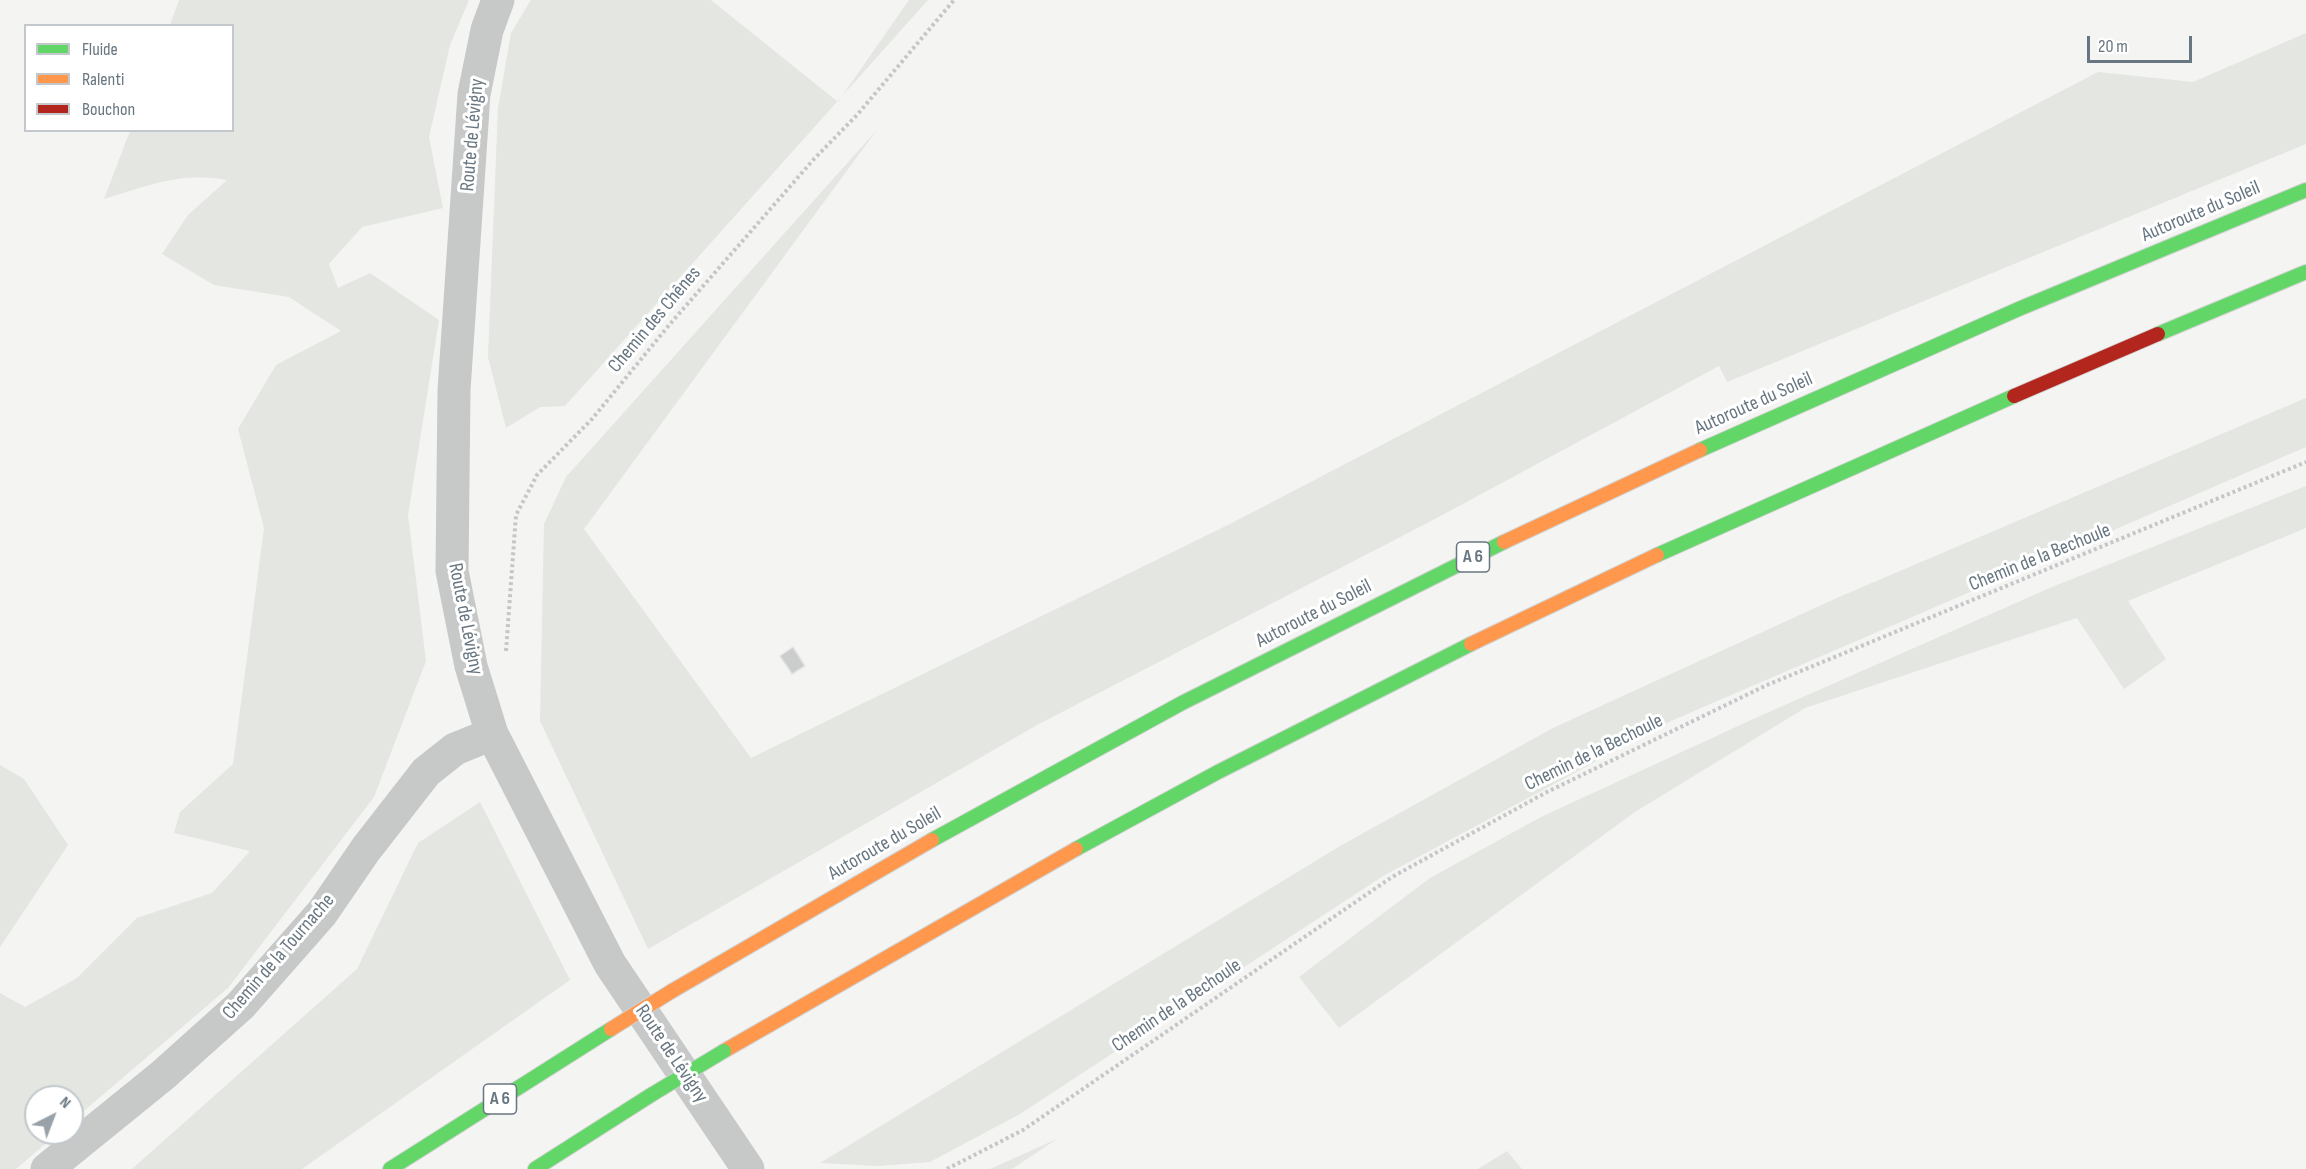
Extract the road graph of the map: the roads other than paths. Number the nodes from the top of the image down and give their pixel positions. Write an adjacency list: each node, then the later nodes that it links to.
1 (498, 0): 4 (street, Route de Lévigny)
2 (2306, 190): 6 (highway, Autoroute du Soleil / A 6, bridge)
3 (2306, 272): 7 (highway, bridge)
4 (492, 734): 5 (street, Chemin de la Tournache); 8 (street, Route de Lévigny)
5 (47, 1169)
6 (390, 1169)
7 (535, 1169)
8 (748, 1169)

